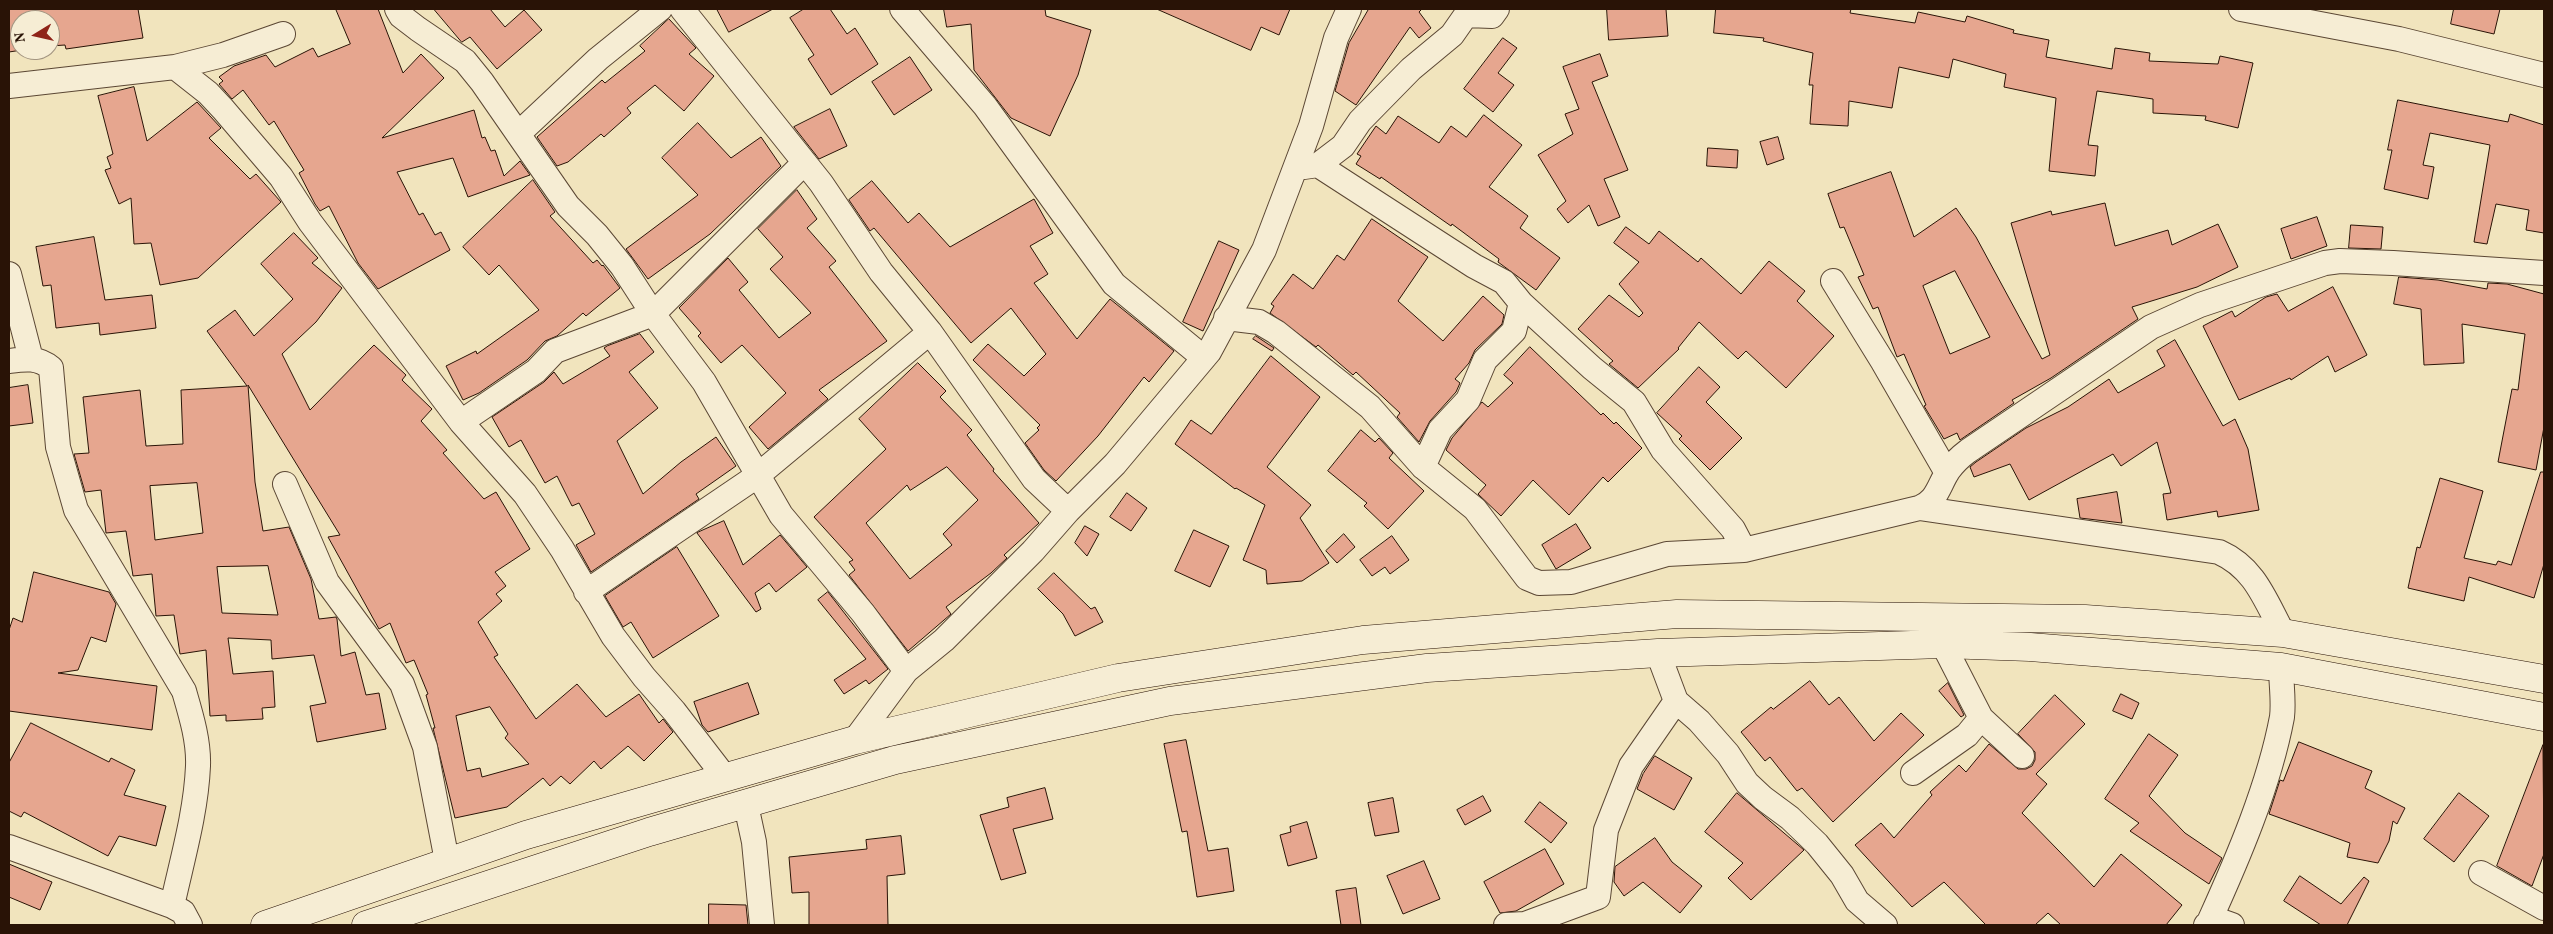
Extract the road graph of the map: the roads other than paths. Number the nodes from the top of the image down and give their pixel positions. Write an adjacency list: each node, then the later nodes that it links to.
1 (397, 9): 12 (street)
2 (660, 9): 12 (street)
3 (682, 9): 13 (street)
4 (902, 9): 23 (street)
5 (1349, 9): 15 (street)
6 (1497, 9): 14 (street)
7 (2241, 9): 10 (street)
8 (283, 34): 9 (street)
9 (175, 67): 11 (street); 25 (street)
10 (2544, 75)
11 (9, 86)
12 (518, 134): 20 (street)
13 (803, 164): 20 (street); 22 (street)
14 (1318, 165): 15 (street); 19 (street)
15 (1295, 168): 21 (street)
16 (2544, 272): 27 (street)
17 (9, 274): 24 (street)
18 (1833, 281): 27 (street)
19 (1521, 303): 26 (street); 32 (street)
20 (653, 314): 25 (street); 28 (street)
21 (1226, 318): 23 (street); 26 (street)
22 (930, 332): 28 (street); 31 (street)
23 (1204, 358): 31 (street)
24 (20, 360): 51 (street)
25 (461, 422): 33 (street)
26 (1423, 468): 32 (street)
27 (1947, 472): 30 (street)
28 (758, 476): 33 (street); 38 (street)
29 (285, 484): 49 (street)
30 (1919, 508): 32 (street); 34 (street)
31 (1068, 511): 38 (street)
32 (1744, 550)
33 (586, 592): 46 (street)
34 (2283, 633): 39 (main road); 43 (main road)
35 (1944, 644): 36 (main road); 37 (main road); 41 (street)
36 (1658, 653): 40 (street); 47 (main road)
37 (2281, 667): 42 (main road); 53 (street)
38 (906, 670): 43 (street)
39 (2544, 679)
40 (1676, 701): 58 (street); 59 (street)
41 (1982, 718): 44 (street); 45 (street)
42 (2544, 718)
43 (855, 740): 46 (main road)
44 (2022, 756)
45 (1913, 774)
46 (724, 776): 49 (main road)
47 (746, 805): 56 (main road); 57 (street)
48 (9, 847): 51 (street)
49 (447, 861): 55 (main road)
50 (2481, 873): 52 (street)
51 (172, 906): 54 (street)
52 (2544, 908)
53 (2215, 924)
54 (190, 925)
55 (266, 925)
56 (366, 925)
57 (762, 925)
58 (1506, 925)
59 (1885, 925)

